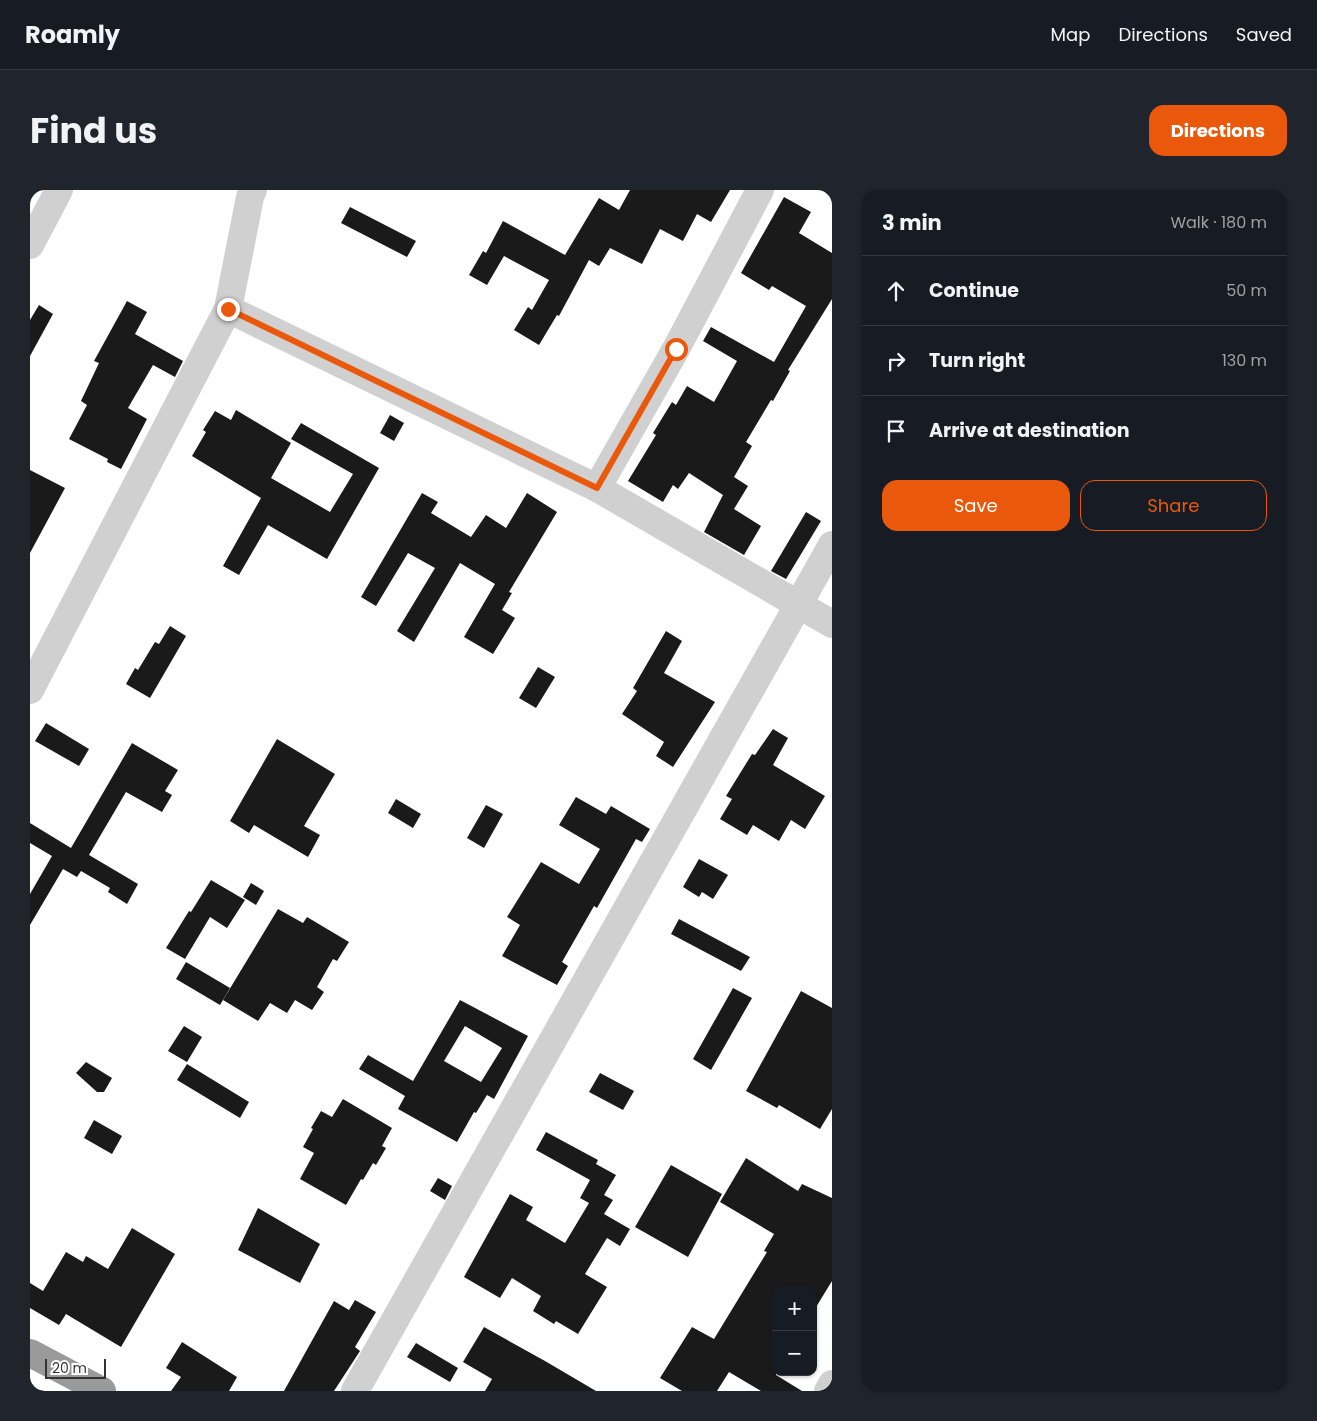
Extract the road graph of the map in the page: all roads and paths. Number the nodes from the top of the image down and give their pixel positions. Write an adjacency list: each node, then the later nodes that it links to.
1 (59, 190): 4 (street)
2 (253, 190): 5 (street)
3 (760, 190): 6 (street)
4 (30, 245)
5 (228, 309): 6 (street); 10 (street)
6 (597, 488): 8 (street)
7 (832, 545): 8 (street)
8 (798, 605): 9 (street); 14 (street)
9 (832, 624)
10 (30, 690)
11 (30, 1353): 13 (highway)
12 (832, 1384): 15 (street)
13 (102, 1391)
14 (356, 1391)
15 (828, 1391)

